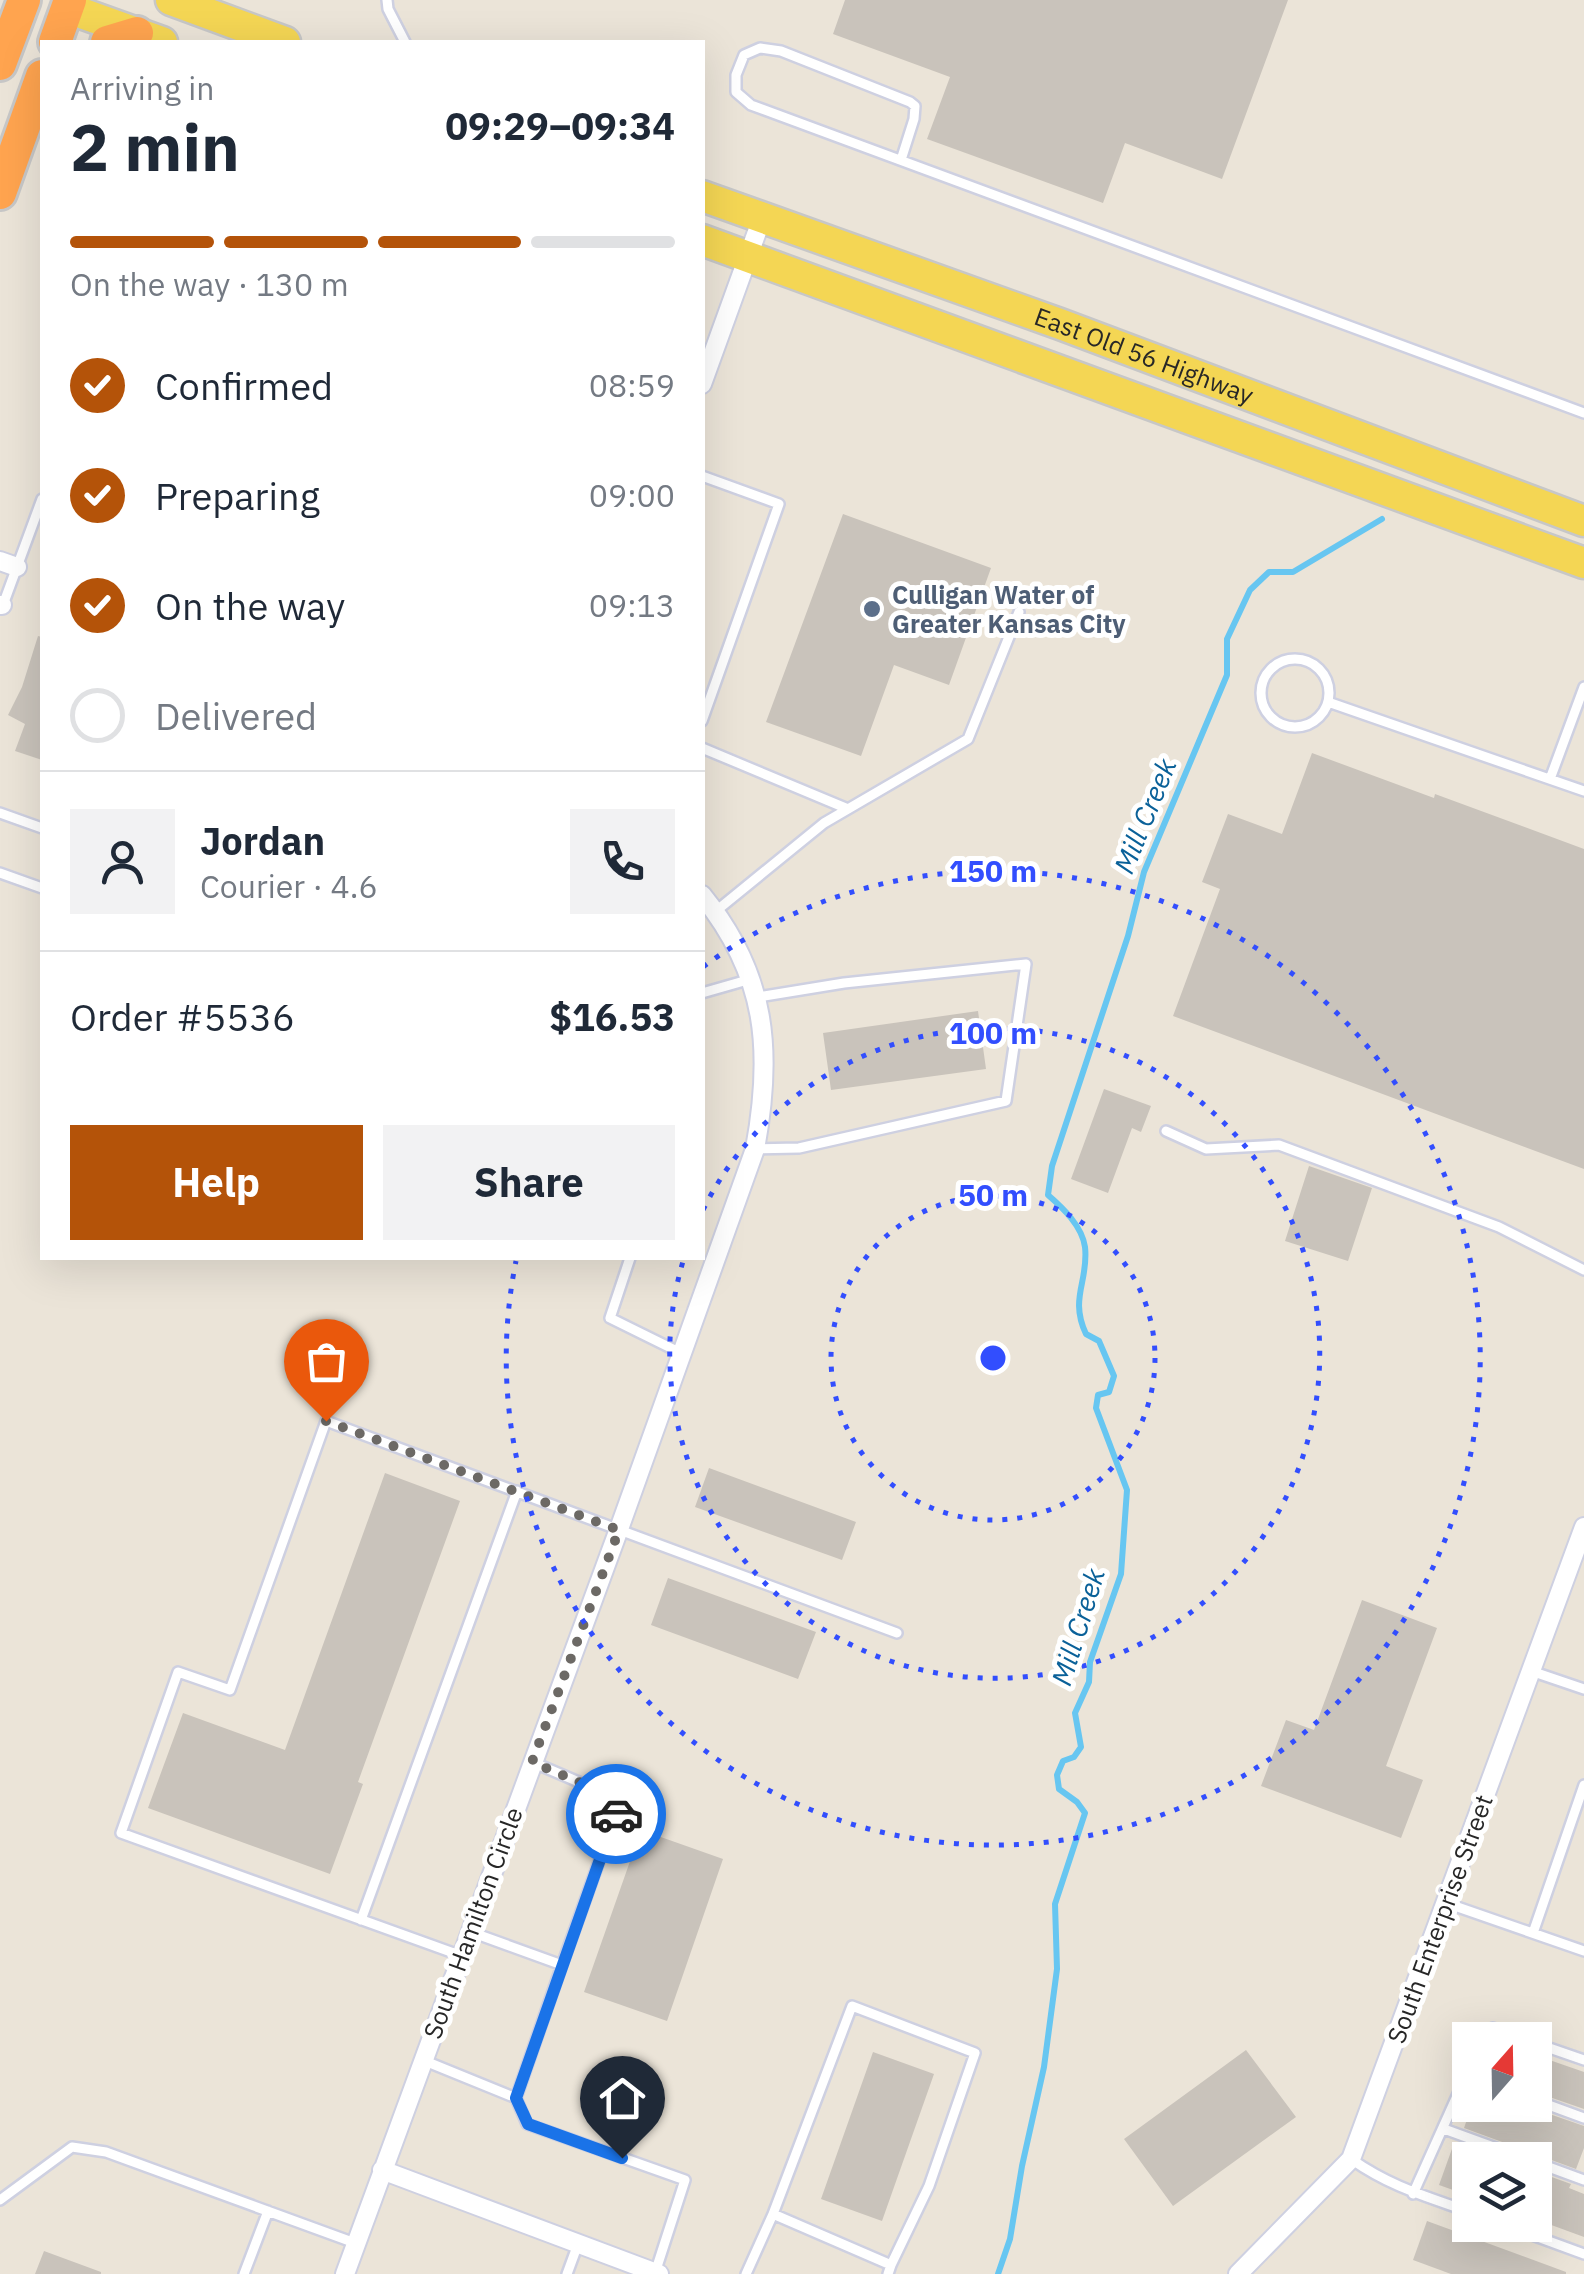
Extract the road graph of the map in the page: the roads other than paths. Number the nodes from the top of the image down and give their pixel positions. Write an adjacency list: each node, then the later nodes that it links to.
1 (24, 0): 9 (highway)
2 (171, 0): 7 (main road)
3 (387, 0): 8 (lane)
4 (60, 3): 5 (highway); 6 (main road)
5 (55, 40)
6 (135, 40)
7 (280, 40)
8 (404, 40)
9 (0, 64)
10 (40, 83): 12 (highway)
11 (900, 160): 11 (lane); 18 (lane)
12 (0, 193)
13 (705, 197): 14 (main road, East Old 56 Highway)
14 (762, 218): 16 (street); 21 (main road, East Old 56 Highway)
15 (705, 241): 16 (main road, East Old 56 Highway)
16 (748, 257): 17 (street); 22 (main road, East Old 56 Highway)
17 (705, 376)
18 (1584, 413)
19 (705, 477): 28 (lane)
20 (40, 504): 23 (lane)
21 (1584, 521)
22 (1584, 563)
23 (9, 564): 24 (lane)
24 (1, 607)
25 (1019, 612): 32 (lane)
26 (1584, 687): 30 (lane)
27 (1328, 702): 27 (lane); 30 (lane)
28 (705, 712)
29 (705, 749): 32 (lane)
30 (1550, 779): 31 (lane)
31 (1584, 792)
32 (848, 809): 38 (lane)
33 (0, 813): 34 (lane)
34 (40, 827)
35 (0, 873): 36 (lane)
36 (40, 887)
37 (705, 898): 38 (street, South Hamilton Circle)
38 (716, 911): 39 (street, South Hamilton Circle)
39 (756, 988): 40 (lane); 42 (street, South Hamilton Circle); 42 (lane)
40 (705, 993)
41 (1166, 1131): 44 (lane)
42 (755, 1150): 45 (street, South Hamilton Circle)
43 (629, 1260): 45 (lane)
44 (1584, 1270)
45 (683, 1354): 48 (street, South Hamilton Circle)
46 (518, 1491): 48 (lane); 55 (lane); 55 (lane)
47 (1584, 1527): 50 (street, South Enterprise Street)
48 (619, 1530): 49 (lane); 52 (street, South Hamilton Circle)
49 (897, 1633)
50 (1531, 1671): 51 (lane); 54 (street, South Enterprise Street)
51 (1584, 1689)
52 (532, 1762): 56 (street, South Hamilton Circle); 60 (lane)
53 (1584, 1785): 57 (lane)
54 (1446, 1903): 57 (lane); 70 (street, South Enterprise Street)
55 (361, 1920): 59 (lane)
56 (472, 1932): 59 (street, South Hamilton Circle); 60 (lane)
57 (1533, 1933): 58 (lane)
58 (1584, 1950)
59 (462, 1956): 62 (street, South Hamilton Circle)
60 (562, 1965): 64 (lane)
61 (1552, 2049): 63 (lane)
62 (422, 2060): 64 (lane); 72 (street, South Hamilton Circle)
63 (1584, 2060)
64 (516, 2098): 84 (lane)
65 (1552, 2106): 67 (lane)
66 (1452, 2111): 68 (lane)
67 (1584, 2118)
68 (1444, 2129): 69 (lane); 74 (lane)
69 (1480, 2142)
70 (1352, 2159): 74 (lane); 89 (street, South Enterprise Street)
71 (1552, 2168): 73 (lane)
72 (382, 2170): 80 (street); 81 (street, South Hamilton Circle)
73 (1584, 2180)
74 (1413, 2194): 76 (lane)
75 (0, 2200): 77 (lane)
76 (1452, 2206)
77 (268, 2211): 81 (lane); 85 (lane)
78 (773, 2214): 83 (lane); 83 (lane); 88 (lane)
79 (1551, 2242): 82 (lane)
80 (578, 2243): 84 (street); 87 (lane)
81 (356, 2244): 86 (street, South Hamilton Circle)
82 (1584, 2254)
83 (890, 2269)
84 (657, 2273)
85 (244, 2274)
86 (344, 2274)
87 (567, 2274)
88 (746, 2274)
89 (1238, 2274)

